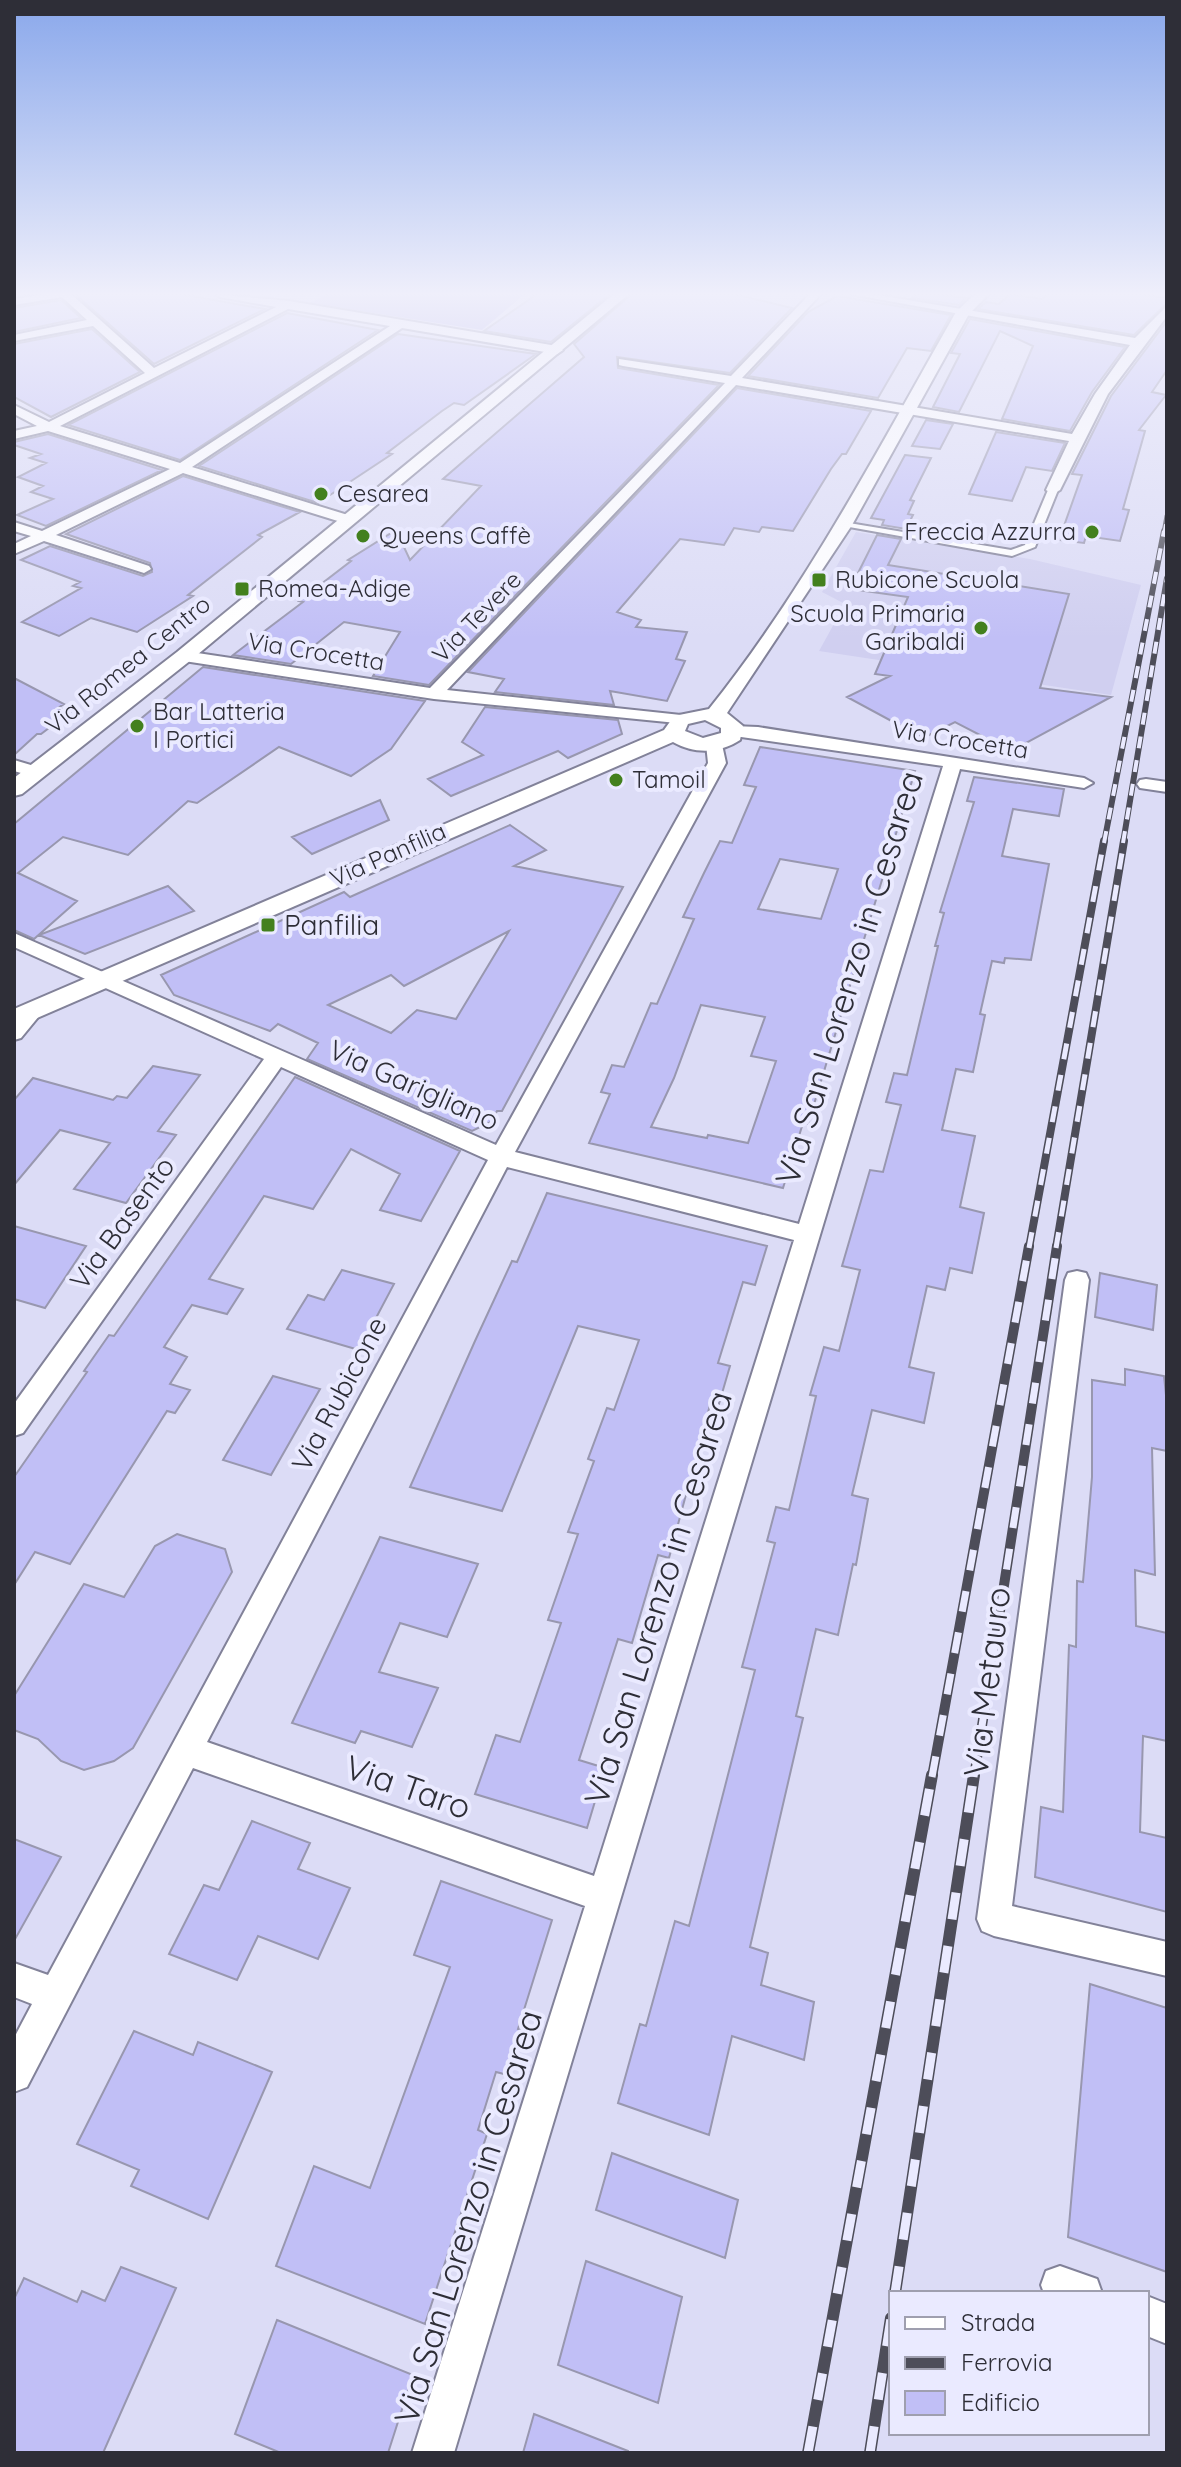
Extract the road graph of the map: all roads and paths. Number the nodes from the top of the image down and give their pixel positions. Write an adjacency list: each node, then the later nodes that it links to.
1 (14, 409): 9 (street)
2 (84, 409): 9 (street)
3 (271, 409): 12 (street)
4 (483, 409): 15 (street, Via Romea Centro)
5 (705, 409): 22 (street, Via Tevere)
6 (904, 409): 8 (street)
7 (1093, 409): 11 (street)
8 (909, 410): 11 (street); 16 (street)
9 (49, 427): 10 (street); 12 (street)
10 (14, 435)
11 (1074, 438): 13 (street)
12 (180, 469): 14 (street); 18 (street)
13 (1053, 490): 16 (street)
14 (307, 507): 15 (street); 15 (street)
15 (359, 509): 21 (street, Via Romea Centro)
16 (843, 525): 23 (street)
17 (14, 526): 18 (street)
18 (42, 535): 19 (street); 20 (street)
19 (14, 550)
20 (144, 569)
21 (184, 656): 22 (street, Via Crocetta); 28 (street, Via Romea Centro)
22 (434, 694): 24 (street, Via Crocetta)
23 (714, 716): 24 (street, Via Panfilia); 25 (street)
24 (678, 726): 25 (street); 34 (street, Via Panfilia)
25 (724, 738): 26 (street, Via Crocetta); 38 (street, Via Rubicone)
26 (953, 763): 29 (street, Via Crocetta); 39 (street, Via San Lorenzo in Cesarea)
27 (14, 765): 28 (street)
28 (35, 772): 32 (street, Via Romea Centro)
29 (1084, 783)
30 (1146, 784): 31 (street)
31 (1167, 787)
32 (14, 789)
33 (14, 939): 34 (street, Via Garigliano)
34 (106, 979): 35 (street, Via Panfilia); 37 (street, Via Garigliano)
35 (24, 1015): 36 (street)
36 (14, 1033)
37 (278, 1056): 38 (street, Via Garigliano); 41 (street, Via Basento)
38 (501, 1157): 39 (street, Via Garigliano); 42 (street, Via Rubicone)
39 (808, 1235): 43 (street, Via San Lorenzo in Cesarea)
40 (1077, 1280): 44 (street, Via Metauro)
41 (14, 1425)
42 (186, 1750): 43 (street, Via Taro); 46 (street, Via Rubicone)
43 (604, 1896): 48 (street, Via San Lorenzo in Cesarea)
44 (1167, 1959)
45 (14, 1980): 46 (street)
46 (56, 1995): 47 (street, Via Rubicone)
47 (14, 2074)
48 (433, 2453)

